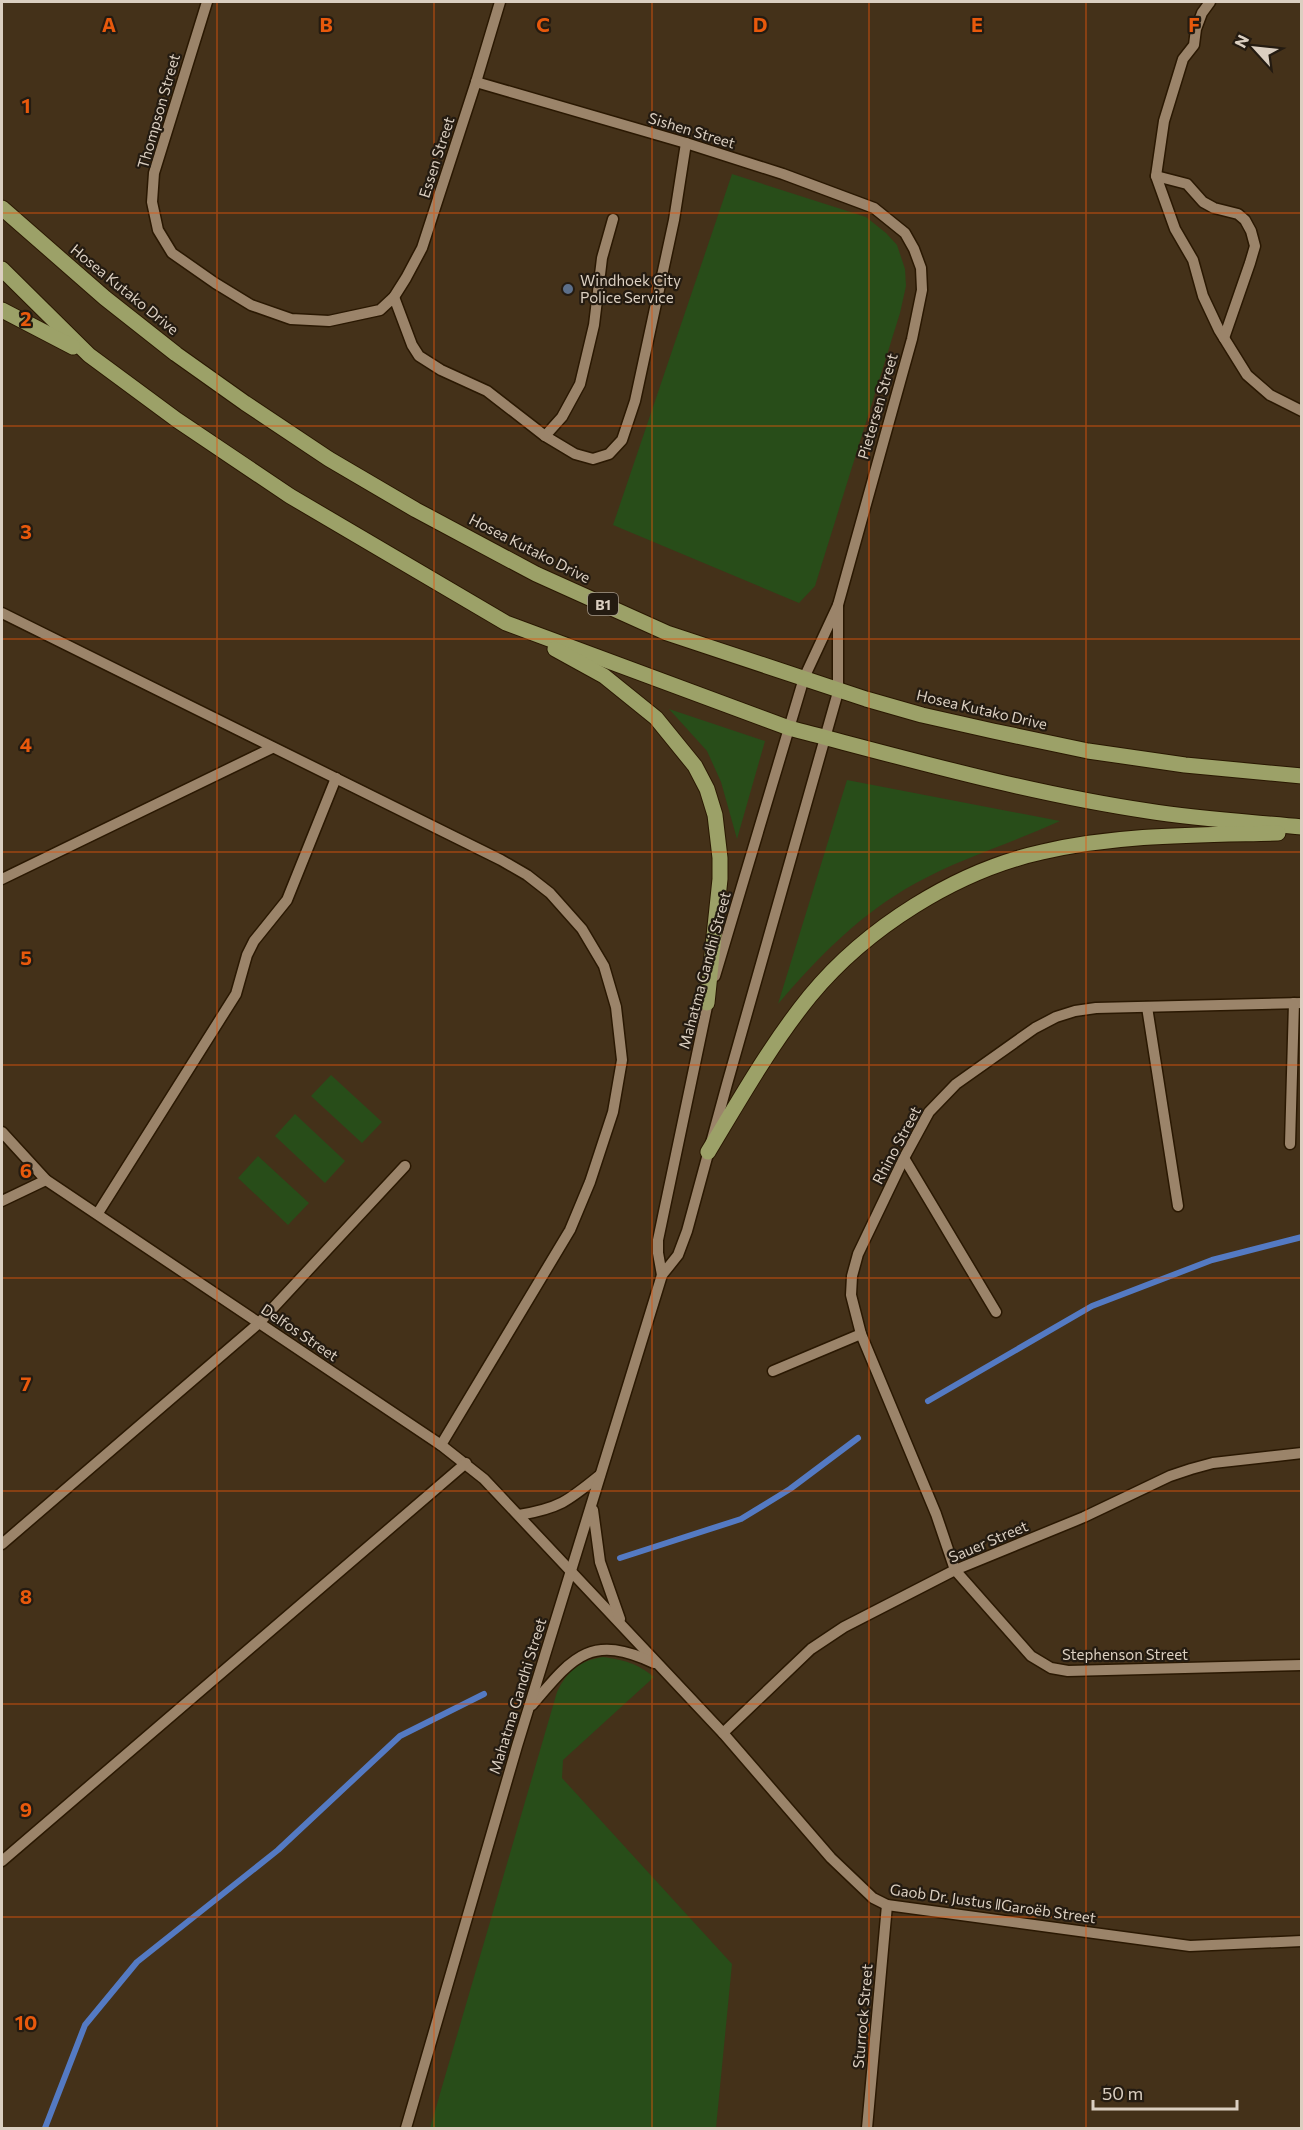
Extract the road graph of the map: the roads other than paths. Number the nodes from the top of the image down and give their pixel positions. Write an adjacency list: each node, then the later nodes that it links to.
1 (207, 2): 13 (street, Thompson Street)
2 (500, 2): 4 (street, Essen Street)
3 (1210, 2): 6 (street)
4 (476, 82): 5 (street, Sishen Street); 11 (street, Essen Street)
5 (686, 143): 9 (street, Sishen Street); 17 (street)
6 (1156, 176): 14 (street); 14 (street)
7 (2, 208): 21 (main road, Hosea Kutako Drive / B1)
8 (613, 219): 17 (street)
9 (893, 222): 18 (street, Pietersen Street)
10 (2, 269): 15 (main road)
11 (394, 297): 13 (street, Essen Street); 17 (street)
12 (2, 310): 15 (main road)
13 (380, 310)
14 (1224, 338): 16 (street)
15 (89, 355): 20 (main road)
16 (1302, 411)
17 (545, 436)
18 (838, 604): 21 (street, Pietersen Street); 22 (street, Pietersen Street)
19 (2, 613): 25 (street)
20 (506, 622): 23 (main road); 31 (main road)
21 (804, 678): 22 (main road, Hosea Kutako Drive / B1); 23 (street, Mahatma Gandhi Street)
22 (838, 690): 24 (street, Mahatma Gandhi Street); 26 (main road, Hosea Kutako Drive / B1)
23 (789, 728): 24 (main road); 31 (street, Mahatma Gandhi Street)
24 (825, 738): 28 (main road); 36 (street, Mahatma Gandhi Street)
25 (272, 748): 27 (street); 30 (street)
26 (1302, 776)
27 (336, 778): 42 (street); 48 (street)
28 (1302, 827)
29 (1302, 832): 36 (main road)
30 (2, 879)
31 (707, 1003): 43 (street, Mahatma Gandhi Street)
32 (1298, 1003): 33 (street, Rhino Street); 35 (street)
33 (1147, 1007): 37 (street, Rhino Street); 41 (street)
34 (2, 1132): 39 (street, Delfos Street)
35 (1290, 1144)
36 (708, 1152): 43 (street, Mahatma Gandhi Street)
37 (904, 1158): 44 (street); 46 (street, Rhino Street)
38 (405, 1166): 45 (street)
39 (46, 1180): 40 (street); 42 (street, Delfos Street)
40 (2, 1201)
41 (1178, 1206)
42 (98, 1213): 45 (street, Delfos Street)
43 (662, 1275): 51 (street, Mahatma Gandhi Street)
44 (996, 1312)
45 (259, 1323): 48 (street, Delfos Street); 54 (street)
46 (861, 1334): 47 (street); 55 (street, Rhino Street)
47 (773, 1371)
48 (441, 1445): 50 (street, Delfos Street)
49 (1302, 1453): 55 (street, Sauer Street)
50 (466, 1463): 53 (street, Delfos Street); 62 (street)
51 (601, 1473): 52 (street, Mahatma Gandhi Street); 53 (street)
52 (592, 1503): 56 (street, Mahatma Gandhi Street); 57 (street)
53 (519, 1515): 56 (street, Delfos Street)
54 (2, 1544)
55 (955, 1570): 59 (street, Stephenson Street); 61 (street, Sauer Street)
56 (571, 1572): 57 (street, Gaob Dr. Justus ǁGaroëb Street); 60 (street, Mahatma Gandhi Street)
57 (621, 1623): 58 (street, Gaob Dr. Justus ǁGaroëb Street)
58 (657, 1664): 60 (street); 61 (street, Gaob Dr. Justus ǁGaroëb Street)
59 (1302, 1665)
60 (529, 1709): 65 (street, Mahatma Gandhi Street)
61 (723, 1733): 63 (street, Gaob Dr. Justus ǁGaroëb Street)
62 (2, 1861)
63 (887, 1905): 64 (street, Gaob Dr. Justus ǁGaroëb Street); 66 (street, Sturrock Street)
64 (1302, 1941)
65 (406, 2128)
66 (867, 2128)

